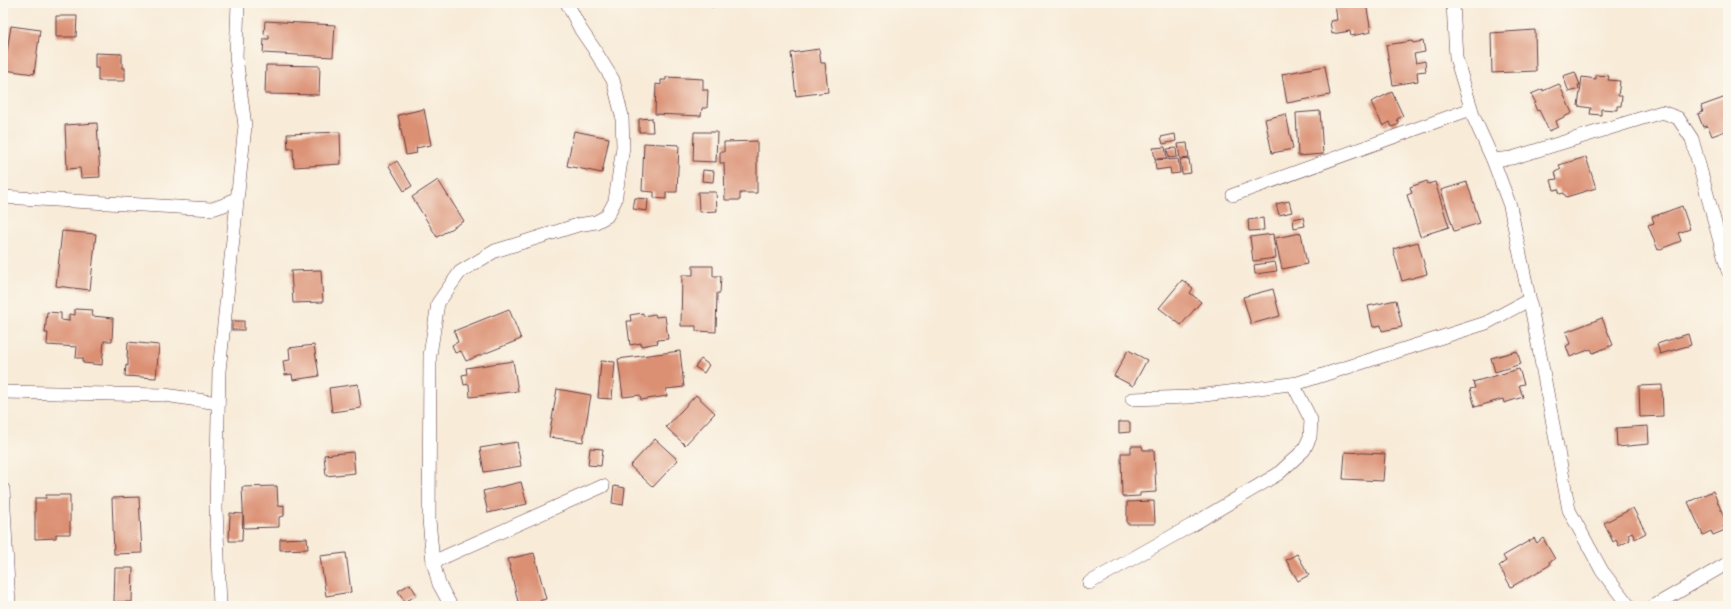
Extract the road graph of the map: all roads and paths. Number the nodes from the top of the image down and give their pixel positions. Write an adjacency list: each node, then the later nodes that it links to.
1 (238, 3): 8 (street)
2 (567, 3): 17 (street)
3 (1452, 3): 4 (street)
4 (1471, 109): 5 (street); 6 (street)
5 (1493, 160): 9 (street); 10 (street)
6 (1233, 195)
7 (3, 197): 8 (street)
8 (237, 198): 14 (street)
9 (1728, 271)
10 (1529, 300): 11 (street); 23 (street)
11 (1293, 384): 13 (street); 19 (street)
12 (3, 392): 14 (street)
13 (1132, 399)
14 (218, 403): 21 (street)
15 (603, 486): 17 (street)
16 (3, 489): 20 (street)
17 (433, 562): 22 (street)
18 (1728, 563): 24 (street)
19 (1089, 583)
20 (9, 606)
21 (220, 606)
22 (451, 606)
23 (1629, 606)
24 (1654, 606)

